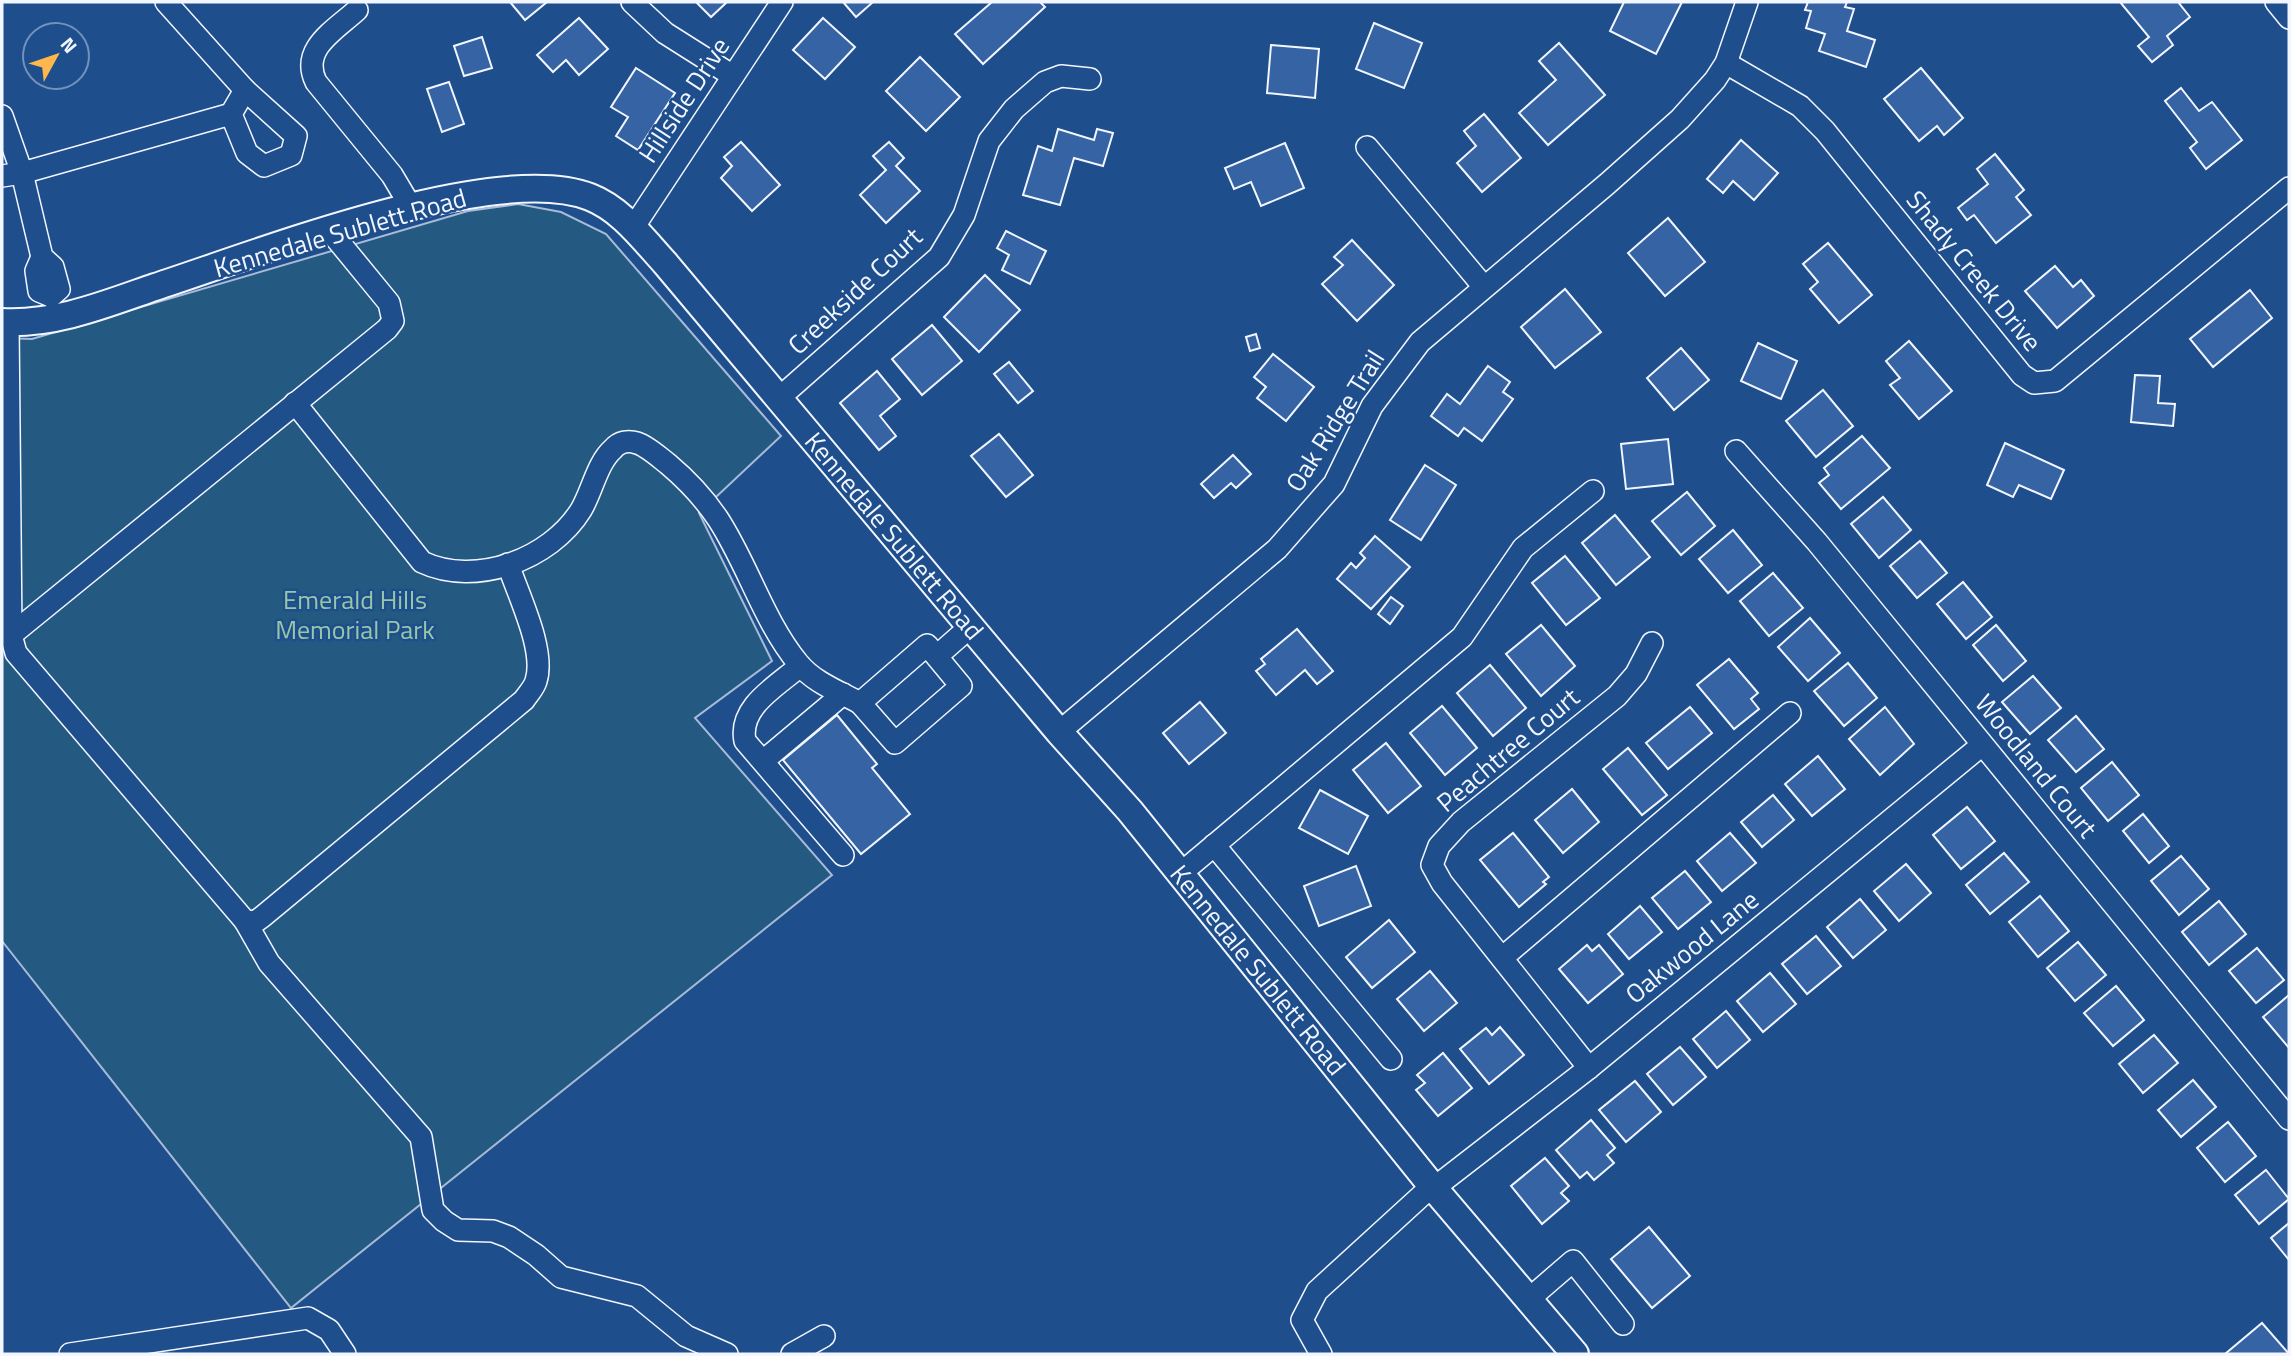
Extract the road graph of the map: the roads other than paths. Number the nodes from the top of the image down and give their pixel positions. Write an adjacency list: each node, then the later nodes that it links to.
1 (166, 2): 11 (street)
2 (632, 2): 9 (street)
3 (782, 2): 9 (street, Hillside Drive)
4 (1747, 2): 8 (street, Oak Ridge Trail)
5 (2276, 2): 7 (street)
6 (357, 10): 17 (street)
7 (2289, 18)
8 (1726, 62): 16 (street, Shady Creek Drive); 20 (street, Oak Ridge Trail)
9 (733, 76): 18 (street, Hillside Drive)
10 (1090, 79): 23 (street, Creekside Court)
11 (245, 90): 12 (street); 12 (street)
12 (231, 114): 15 (street)
13 (2, 116): 15 (street)
14 (1367, 147): 20 (street)
15 (12, 175): 21 (street)
16 (2289, 188)
17 (411, 207): 18 (main road, Kennedale Sublett Road); 19 (main road, Kennedale Sublett Road)
18 (633, 228): 23 (main road, Kennedale Sublett Road)
19 (330, 231): 21 (main road, Kennedale Sublett Road); 24 (street)
20 (1484, 287): 35 (street, Oak Ridge Trail)
21 (52, 307): 22 (main road, Kennedale Sublett Road)
22 (5, 323): 29 (street)
23 (778, 399): 28 (main road, Kennedale Sublett Road)
24 (295, 402): 27 (street); 29 (street)
25 (1736, 452): 36 (street, Woodland Court)
26 (1593, 491): 38 (street)
27 (508, 564): 32 (street); 41 (street)
28 (970, 627): 31 (street); 35 (main road, Kennedale Sublett Road)
29 (11, 635): 41 (street)
30 (1651, 643): 42 (street, Peachtree Court)
31 (937, 656): 33 (street); 33 (street)
32 (800, 666): 33 (street); 37 (street)
33 (852, 699): 37 (street)
34 (1790, 713): 42 (street)
35 (1059, 732): 40 (main road, Kennedale Sublett Road)
36 (1982, 745): 44 (street, Oakwood Lane); 45 (street, Woodland Court)
37 (763, 761): 39 (street)
38 (1214, 845): 40 (street); 43 (street)
39 (843, 855)
40 (1180, 873): 46 (main road, Kennedale Sublett Road)
41 (244, 921): 52 (street)
42 (1502, 958): 44 (street, Peachtree Court)
43 (1391, 1059)
44 (1589, 1068): 46 (street, Oakwood Lane)
45 (2289, 1119)
46 (1433, 1187): 47 (main road, Kennedale Sublett Road); 54 (street, Oakwood Lane)
47 (1529, 1299): 48 (street); 55 (main road, Kennedale Sublett Road)
48 (1623, 1324)
49 (824, 1336): 53 (street)
50 (70, 1354): 51 (street)
51 (345, 1354)
52 (727, 1354)
53 (792, 1354)
54 (1321, 1354)
55 (1575, 1354)

